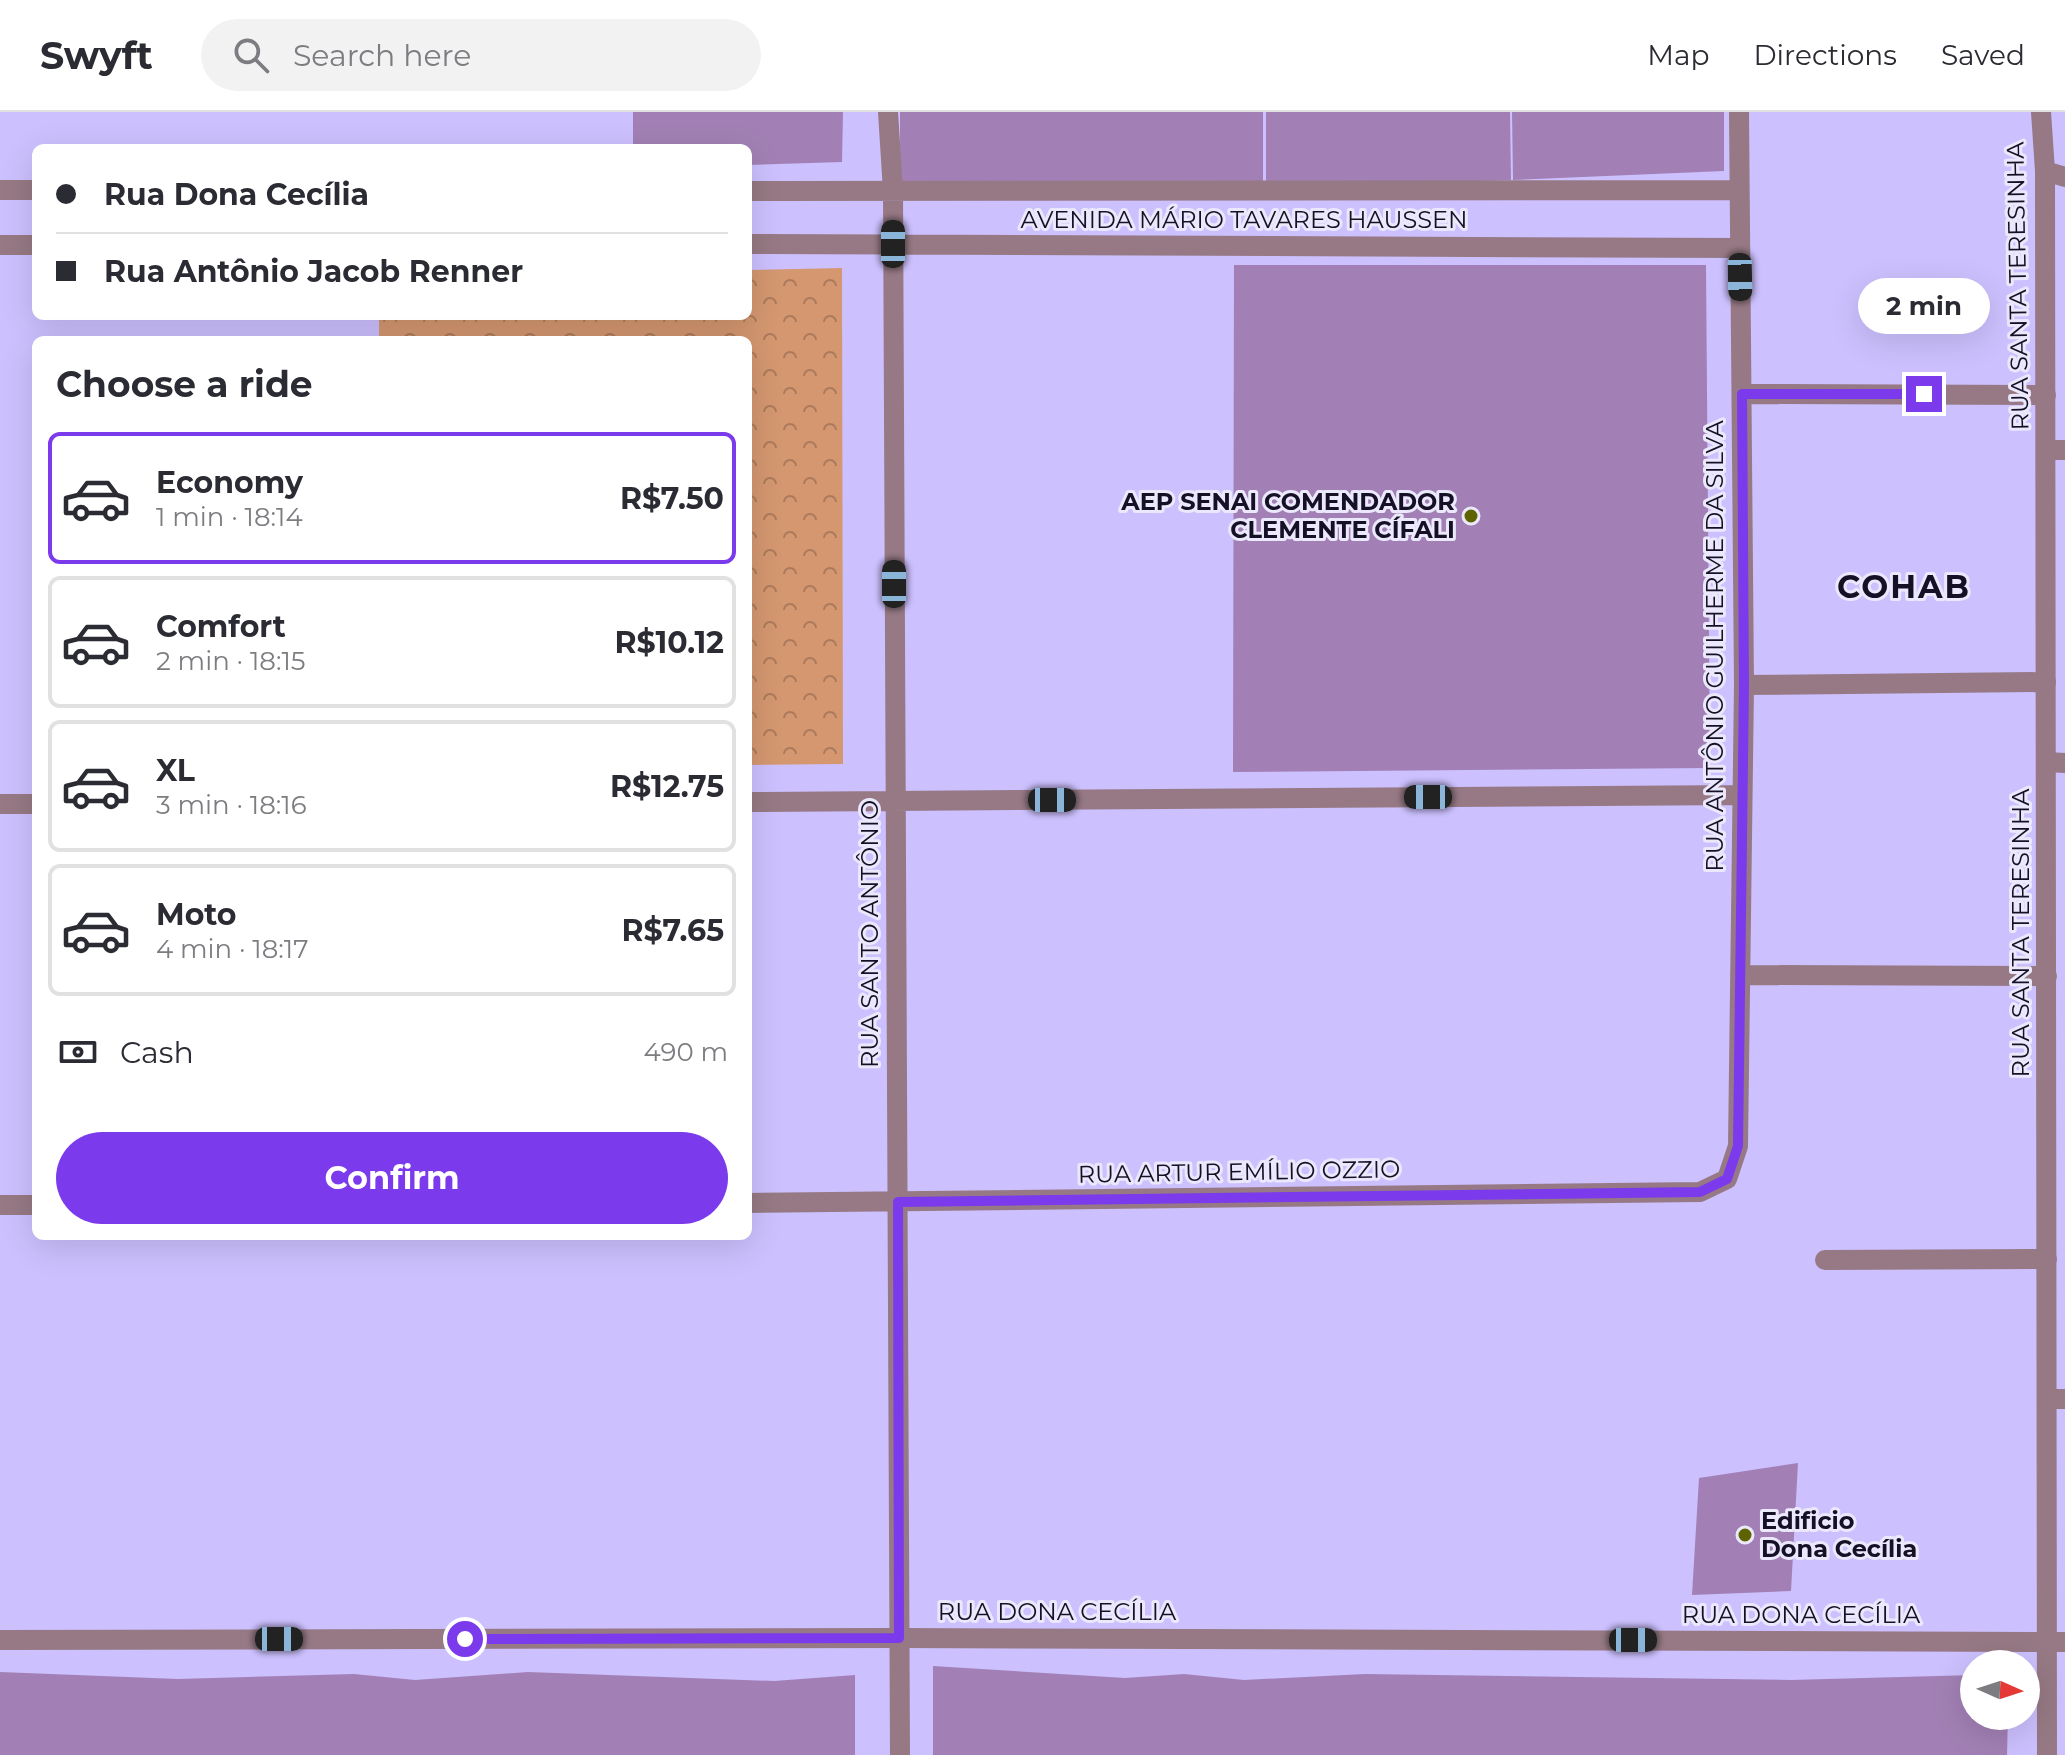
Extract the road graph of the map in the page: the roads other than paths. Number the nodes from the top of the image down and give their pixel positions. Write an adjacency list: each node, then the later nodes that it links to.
1 (888, 112): 9 (street, RUA SANTO ANTÔNIO)
2 (1739, 112): 7 (street, RUA ANTÔNIO GUILHERME DA SILVA)
3 (2041, 112): 4 (street, RUA SANTA TERESINHA)
4 (2055, 174): 16 (street, RUA SANTA TERESINHA)
5 (0, 190): 6 (street)
6 (32, 190)
7 (1739, 190): 9 (street, AVENIDA MÁRIO TAVARES HAUSSEN); 14 (street, RUA ANTÔNIO GUILHERME DA SILVA)
8 (752, 191): 9 (street, AVENIDA MÁRIO TAVARES HAUSSEN)
9 (893, 191): 11 (street, RUA SANTO ANTÔNIO)
10 (752, 244): 11 (street, AVENIDA MÁRIO TAVARES HAUSSEN)
11 (893, 244): 14 (street, AVENIDA MÁRIO TAVARES HAUSSEN); 22 (street, RUA SANTO ANTÔNIO)
12 (0, 245): 13 (street)
13 (32, 245)
14 (1740, 248): 15 (street, RUA ANTÔNIO GUILHERME DA SILVA)
15 (1742, 394): 16 (street); 19 (street, RUA ANTÔNIO GUILHERME DA SILVA)
16 (2046, 395): 17 (street, RUA SANTA TERESINHA)
17 (2055, 450): 18 (street, RUA SANTA TERESINHA)
18 (2046, 682): 19 (street); 20 (street, RUA SANTA TERESINHA)
19 (1744, 685): 21 (street, RUA ANTÔNIO GUILHERME DA SILVA)
20 (2056, 762): 27 (street, RUA SANTA TERESINHA)
21 (1742, 795): 22 (street); 26 (street, RUA ANTÔNIO GUILHERME DA SILVA)
22 (895, 801): 23 (street); 29 (street, RUA SANTO ANTÔNIO)
23 (752, 802)
24 (0, 804): 25 (street)
25 (32, 804)
26 (1740, 975): 27 (street); 28 (street, RUA ANTÔNIO GUILHERME DA SILVA)
27 (2047, 976): 33 (street, RUA SANTA TERESINHA)
28 (1727, 1179): 29 (street, RUA ARTUR EMÍLIO OZZIO)
29 (898, 1202): 30 (street, RUA ARTUR EMÍLIO OZZIO); 36 (street, RUA SANTO ANTÔNIO)
30 (752, 1203)
31 (0, 1205): 32 (street)
32 (32, 1205)
33 (2047, 1259): 34 (street); 35 (street, RUA SANTA TERESINHA)
34 (1825, 1260)
35 (2056, 1399): 38 (street, RUA SANTA TERESINHA)
36 (899, 1638): 37 (street, RUA DONA CECÍLIA); 38 (street, RUA DONA CECÍLIA); 39 (street, RUA SANTO ANTÔNIO)
37 (0, 1640)
38 (2056, 1642): 40 (street, RUA SANTA TERESINHA)
39 (900, 1755)
40 (2047, 1755)

